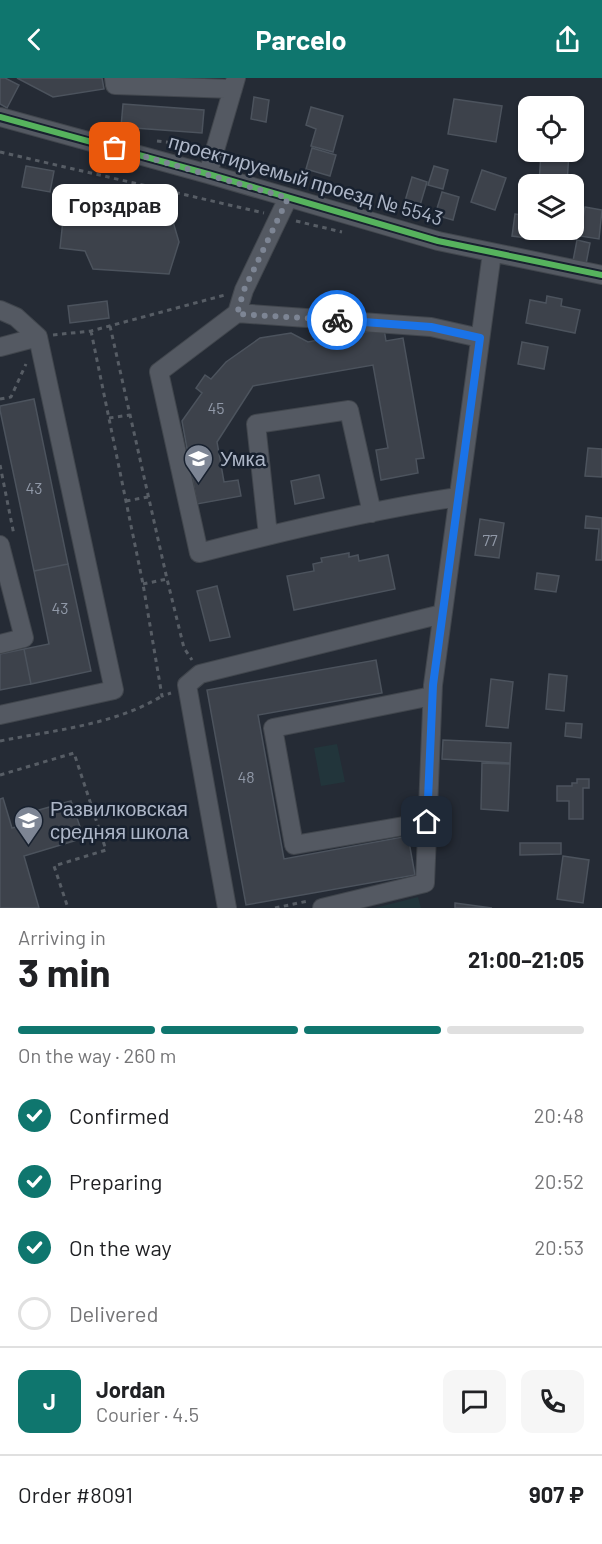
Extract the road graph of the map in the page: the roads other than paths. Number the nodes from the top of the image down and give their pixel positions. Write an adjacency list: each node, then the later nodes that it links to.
1 (114, 82): 2 (street)
2 (235, 83): 4 (street)
3 (0, 117): 4 (street, проектируемый проезд № 5543)
4 (208, 174): 5 (street, проектируемый проезд № 5543)
5 (288, 198): 6 (street, проектируемый проезд № 5543); 9 (street)
6 (492, 253): 7 (street, проектируемый проезд № 5543); 11 (street)
7 (602, 276)
8 (0, 310): 10 (street)
9 (237, 314): 11 (street); 15 (street)
10 (38, 336): 12 (street); 20 (street)
11 (480, 338): 13 (street)
12 (0, 347)
13 (458, 497): 14 (street); 17 (street)
14 (372, 513): 15 (street); 15 (street)
15 (268, 535)
16 (0, 545): 18 (street)
17 (442, 614): 19 (street); 22 (street)
18 (0, 644)
19 (432, 696): 21 (street); 21 (street)
20 (0, 715)
21 (427, 822): 23 (street)
22 (228, 908)
23 (322, 908)

